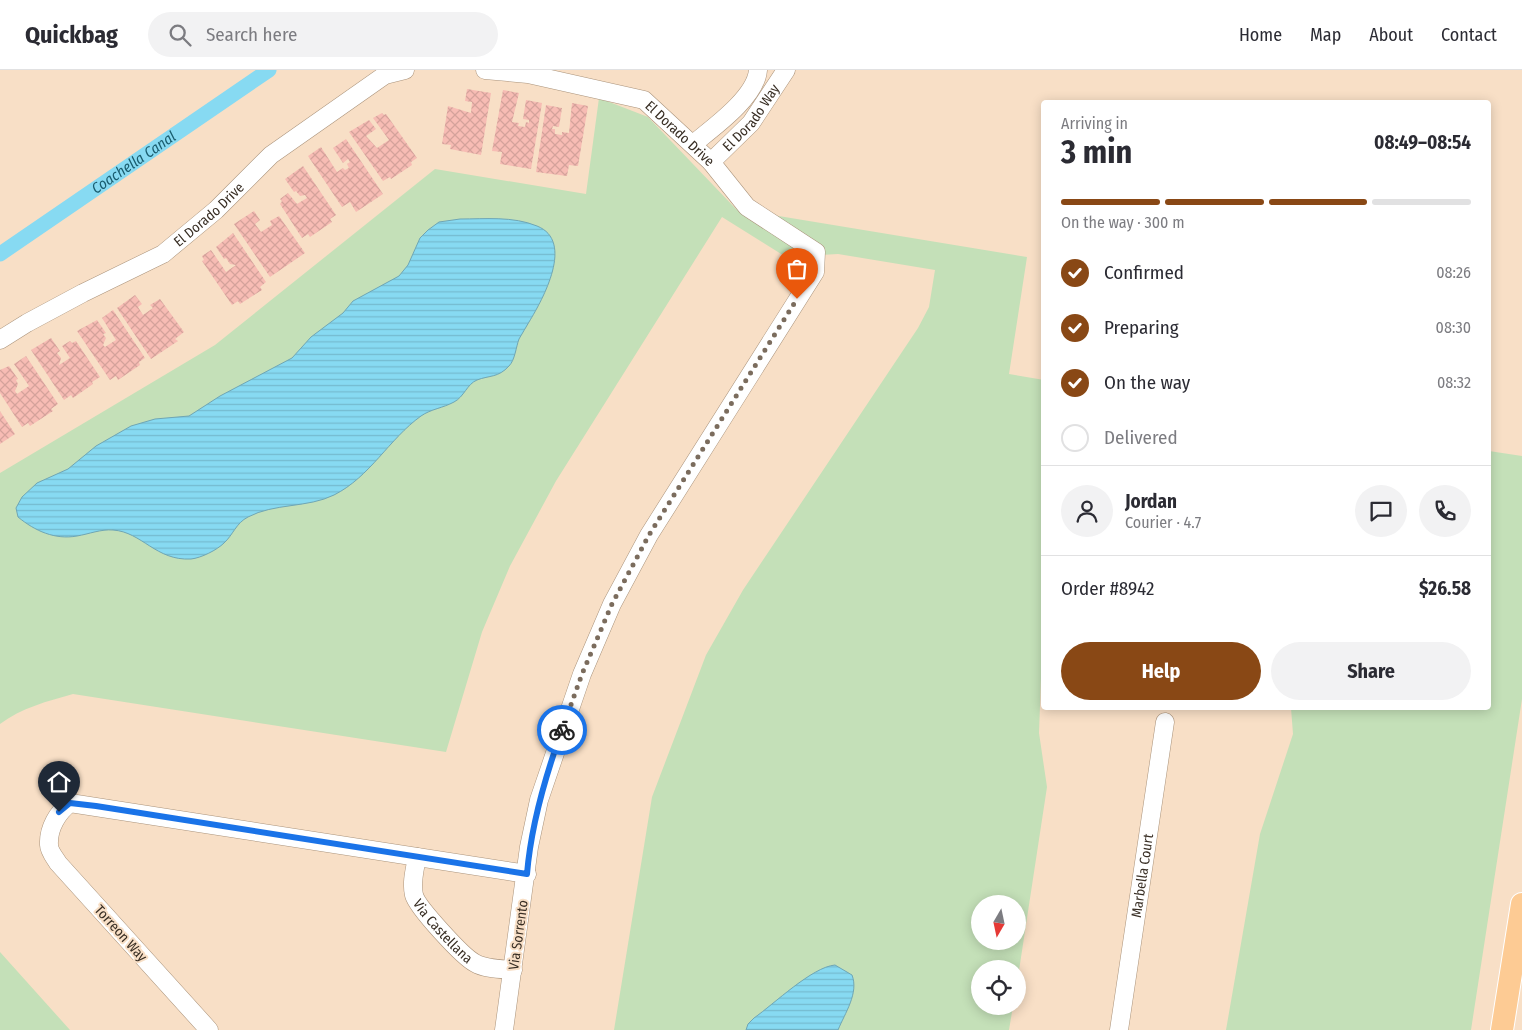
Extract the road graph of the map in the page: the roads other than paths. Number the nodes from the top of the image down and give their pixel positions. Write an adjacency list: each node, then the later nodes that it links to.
1 (404, 70): 8 (street, El Dorado Drive)
2 (485, 70): 5 (street, El Dorado Drive)
3 (758, 70): 5 (street, El Dorado Way)
4 (784, 70): 6 (street, El Dorado Way)
5 (693, 144): 6 (street, El Dorado Drive)
6 (711, 162): 7 (street, El Dorado Drive)
7 (816, 252): 11 (street, Via Sorrento)
8 (0, 340)
9 (1165, 722): 16 (street, Marbella Court)
10 (417, 857): 11 (street); 13 (street, Via Castellana); 14 (street, Torreon Way)
11 (527, 874): 13 (street, Via Sorrento)
12 (1522, 904): 17 (main road)
13 (513, 970): 15 (street, Via Sorrento)
14 (209, 1030)
15 (504, 1030)
16 (1119, 1030)
17 (1502, 1030)

